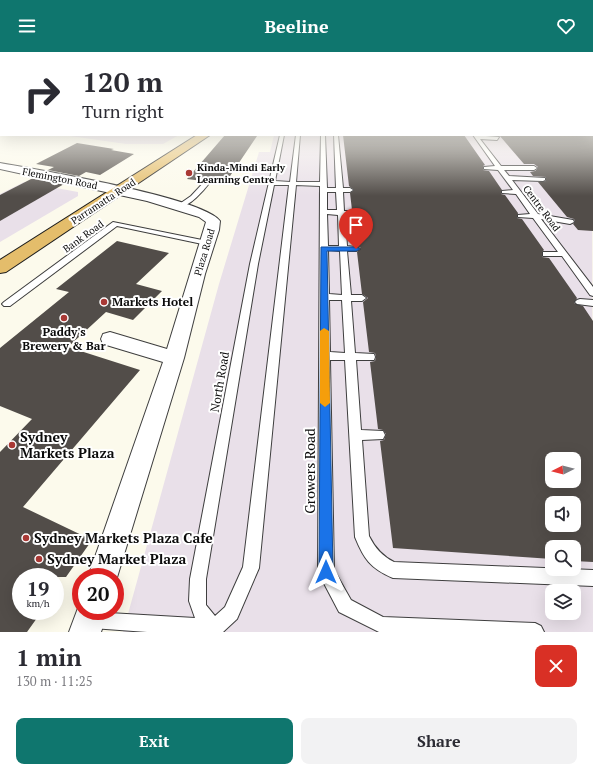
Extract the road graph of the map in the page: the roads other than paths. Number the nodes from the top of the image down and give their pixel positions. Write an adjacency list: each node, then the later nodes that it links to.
1 (181, 142): 20 (highway, Parramatta Road)
2 (193, 142): 20 (highway, Parramatta Road)
3 (280, 142): 17 (lane, North Road)
4 (297, 142): 18 (lane)
5 (323, 142): 8 (lane, Growers Road)
6 (479, 142): 12 (lane, Centre Road)
7 (339, 143): 10 (lane)
8 (324, 165): 10 (lane); 19 (lane, Growers Road)
9 (0, 166): 20 (street, Flemington Road)
10 (342, 166): 21 (lane)
11 (486, 168): 12 (lane)
12 (499, 168): 13 (lane); 14 (lane, Centre Road)
13 (534, 168)
14 (507, 178): 15 (lane); 23 (lane, Centre Road)
15 (544, 179)
16 (208, 181): 24 (lane)
17 (271, 183): 18 (lane); 57 (lane, North Road)
18 (293, 184): 19 (lane); 57 (lane)
19 (324, 187): 21 (lane); 25 (lane, Growers Road)
20 (112, 189): 24 (street, Plaza Road); 34 (highway, Parramatta Road); 37 (highway, Parramatta Road)
21 (345, 190): 26 (lane)
22 (504, 192): 23 (lane)
23 (518, 192): 28 (lane, Centre Road)
24 (180, 206): 30 (street, Plaza Road)
25 (324, 212): 26 (lane); 31 (lane, Growers Road)
26 (347, 213): 32 (lane)
27 (520, 216): 28 (lane)
28 (536, 216): 29 (lane); 36 (lane, Centre Road)
29 (570, 222)
30 (207, 243): 46 (lane, Bank Road); 51 (street, Plaza Road)
31 (324, 248): 32 (lane); 41 (lane, Growers Road)
32 (343, 249): 33 (lane); 42 (lane)
33 (356, 249)
34 (0, 251)
35 (546, 254): 36 (lane)
36 (564, 254): 38 (lane, Centre Road)
37 (0, 268)
38 (584, 280): 39 (lane); 40 (lane, Centre Road)
39 (593, 280)
40 (593, 293)
41 (324, 297): 42 (lane); 48 (lane, Growers Road)
42 (346, 297): 43 (lane); 49 (lane)
43 (362, 298)
44 (580, 302): 45 (lane)
45 (593, 303)
46 (6, 304)
47 (110, 339): 51 (street)
48 (324, 356): 49 (lane); 58 (lane, Growers Road)
49 (350, 357): 50 (lane); 52 (lane)
50 (370, 357)
51 (174, 358): 54 (street, Plaza Road)
52 (355, 435): 53 (lane); 55 (lane)
53 (379, 435)
54 (106, 568)
55 (593, 578)
56 (88, 621): 57 (lane)
57 (214, 630)
58 (535, 632)

